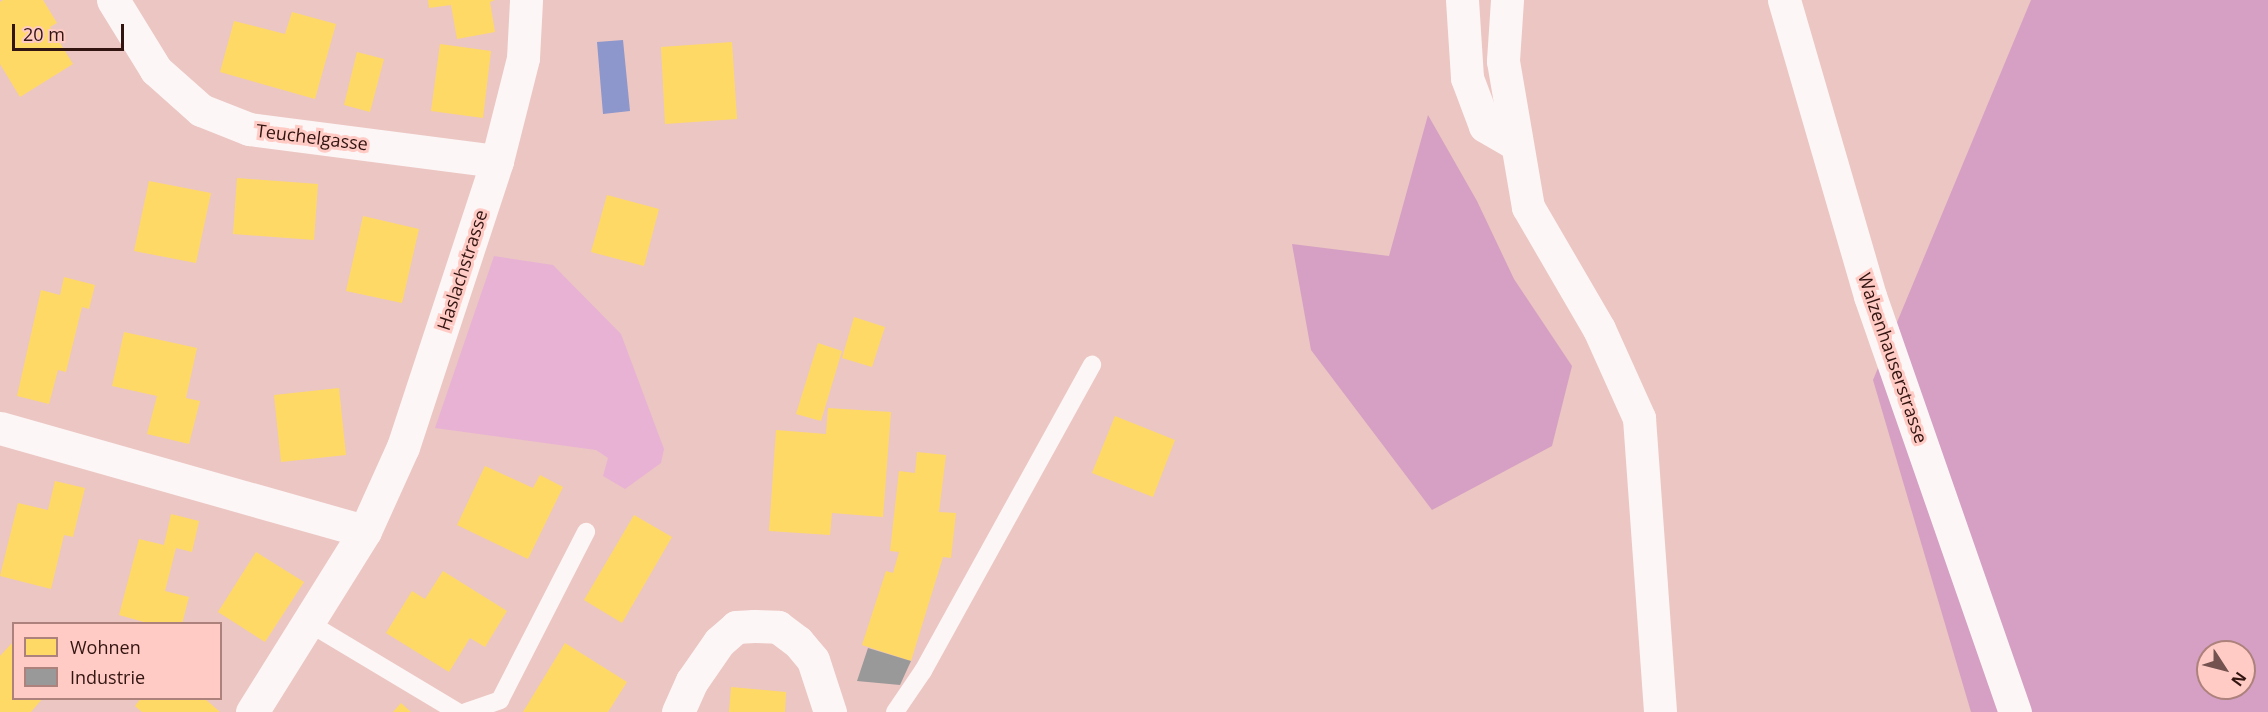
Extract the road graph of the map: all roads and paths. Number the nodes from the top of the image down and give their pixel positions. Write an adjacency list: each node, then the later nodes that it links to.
1 (113, 0): 7 (street, Teuchelgasse)
2 (526, 0): 7 (street, Haslachstrasse)
3 (1462, 0): 6 (street)
4 (1507, 0): 6 (street)
5 (1784, 0): 20 (street, Walzenhauserstrasse)
6 (1514, 143): 19 (street)
7 (497, 161): 10 (street, Haslachstrasse)
8 (1092, 365): 18 (lane)
9 (0, 428): 10 (street)
10 (365, 531): 12 (street, Haslachstrasse)
11 (586, 531): 15 (lane)
12 (309, 623): 13 (street, Haslachstrasse); 14 (lane)
13 (252, 712)
14 (458, 712)
15 (466, 712)
16 (678, 712): 17 (street)
17 (830, 712)
18 (895, 712)
19 (1660, 712)
20 (2015, 712)

